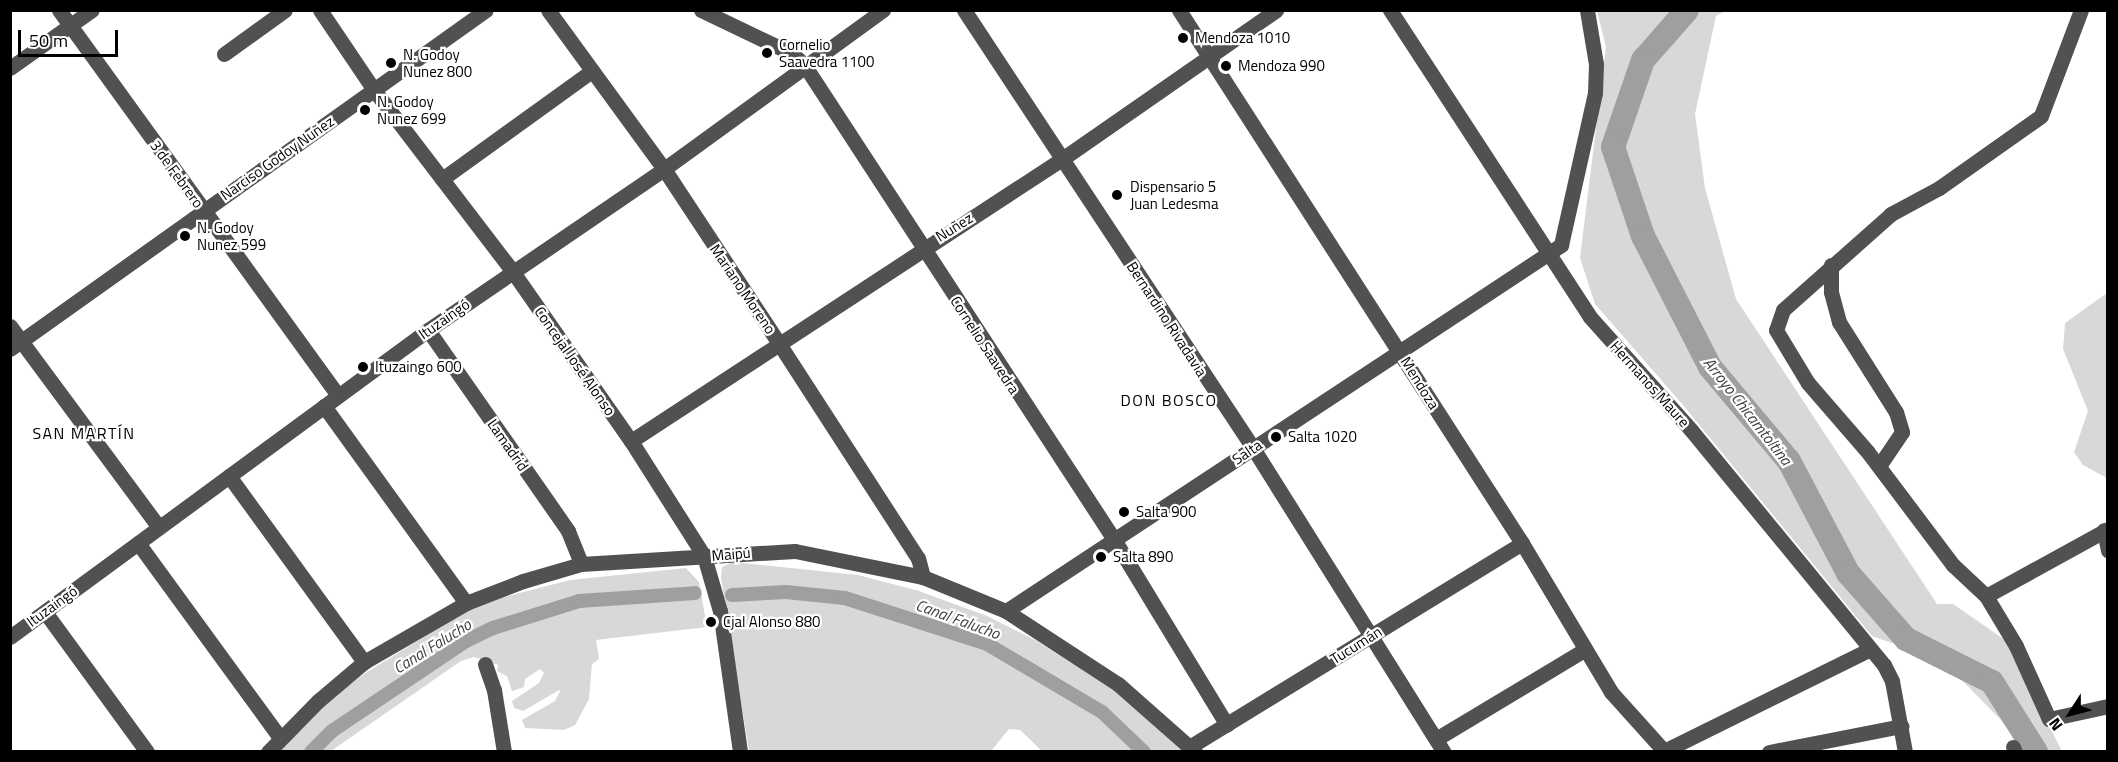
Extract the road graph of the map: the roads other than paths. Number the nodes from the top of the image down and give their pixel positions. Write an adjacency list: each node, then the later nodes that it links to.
1 (59, 10): 15 (street, 3 de Febrero)
2 (92, 10): 15 (street)
3 (285, 10): 16 (street)
4 (320, 10): 21 (street, Concejal José Alonso)
5 (486, 10): 21 (street, Narciso Godoy Nuñez)
6 (548, 10): 20 (street, Mariano Moreno)
7 (701, 10): 18 (street, Cornelio Saavedra)
8 (883, 10): 18 (street, Ituzaingó)
9 (964, 10): 22 (street, Bernardino Rivadavia)
10 (1179, 10): 17 (street, Mendoza)
11 (1276, 10): 17 (street, Nuñez)
12 (1390, 10): 28 (street, Hermanos Maure)
13 (1587, 10): 26 (street)
14 (2081, 10): 29 (street)
15 (69, 26): 19 (street); 25 (street, 3 de Febrero)
16 (224, 54)
17 (1210, 57): 22 (street, Nuñez); 36 (street, Mendoza)
18 (805, 66): 23 (street, Ituzaingó); 27 (street, Cornelio Saavedra)
19 (10, 68)
20 (592, 71): 23 (street, Mariano Moreno); 24 (street)
21 (374, 90): 24 (street, Concejal José Alonso); 25 (street, Narciso Godoy Nuñez)
22 (1062, 159): 27 (street, Nuñez); 40 (street, Bernardino Rivadavia)
23 (664, 169): 30 (street, Ituzaingó); 34 (street, Mariano Moreno)
24 (442, 179): 30 (street, Concejal José Alonso)
25 (203, 210): 35 (street, Narciso Godoy Nuñez); 37 (street, 3 de Febrero)
26 (1562, 245): 28 (street, Salta); 31 (street)
27 (921, 248): 34 (street, Nuñez); 45 (street, Cornelio Saavedra)
28 (1549, 255): 31 (street, Hermanos Maure); 36 (street, Salta)
29 (1831, 265): 41 (street); 41 (street)
30 (513, 272): 33 (street, Ituzaingó); 39 (street, Concejal José Alonso)
31 (1565, 279): 59 (street, Hermanos Maure)
32 (10, 326): 35 (street)
33 (428, 330): 37 (street, Ituzaingó); 50 (street, Lamadrid)
34 (778, 342): 39 (street, Nuñez); 51 (street, Mariano Moreno)
35 (16, 345): 43 (street)
36 (1400, 351): 40 (street, Salta); 47 (street, Mendoza)
37 (338, 396): 38 (street, Ituzaingó)
38 (324, 406): 42 (street, Ituzaingó); 53 (street)
39 (631, 441): 49 (street, Concejal José Alonso)
40 (1253, 448): 45 (street, Salta); 56 (street, Bernardino Rivadavia)
41 (1879, 466): 52 (street)
42 (229, 476): 43 (street, Ituzaingó); 60 (street)
43 (159, 527): 46 (street, Ituzaingó)
44 (2106, 529): 48 (street); 52 (street)
45 (1115, 541): 54 (street, Salta); 63 (street, Cornelio Saavedra)
46 (138, 543): 55 (street, Ituzaingó); 65 (street)
47 (1522, 543): 56 (street, Tucumán); 58 (street, Mendoza)
48 (2108, 551)
49 (704, 556): 50 (street, Maipú); 51 (street, Maipú); 68 (street, Concejal José Alonso)
50 (581, 564): 53 (street, Maipú)
51 (923, 577): 54 (street, Maipú)
52 (1986, 596): 62 (street)
53 (466, 603): 60 (street, Maipú)
54 (1006, 611): 67 (street, Maipú)
55 (45, 612): 57 (street, Ituzaingó); 70 (street)
56 (1371, 636): 63 (street, Tucumán); 66 (street, Bernardino Rivadavia)
57 (10, 637)
58 (1584, 650): 66 (street); 69 (street, Mendoza)
59 (1870, 650): 64 (street, Hermanos Maure); 69 (street)
60 (364, 662): 65 (street, Maipú)
61 (485, 664): 72 (street)
62 (2108, 706)
63 (1227, 725): 67 (street, Tucumán)
64 (1900, 726): 73 (street); 74 (street, Hermanos Maure)
65 (280, 738): 71 (street, Maipú)
66 (1440, 745)
67 (1193, 749)
68 (739, 751)
69 (1664, 751)
70 (147, 752)
71 (268, 752)
72 (504, 752)
73 (1769, 752)
74 (1905, 752)

